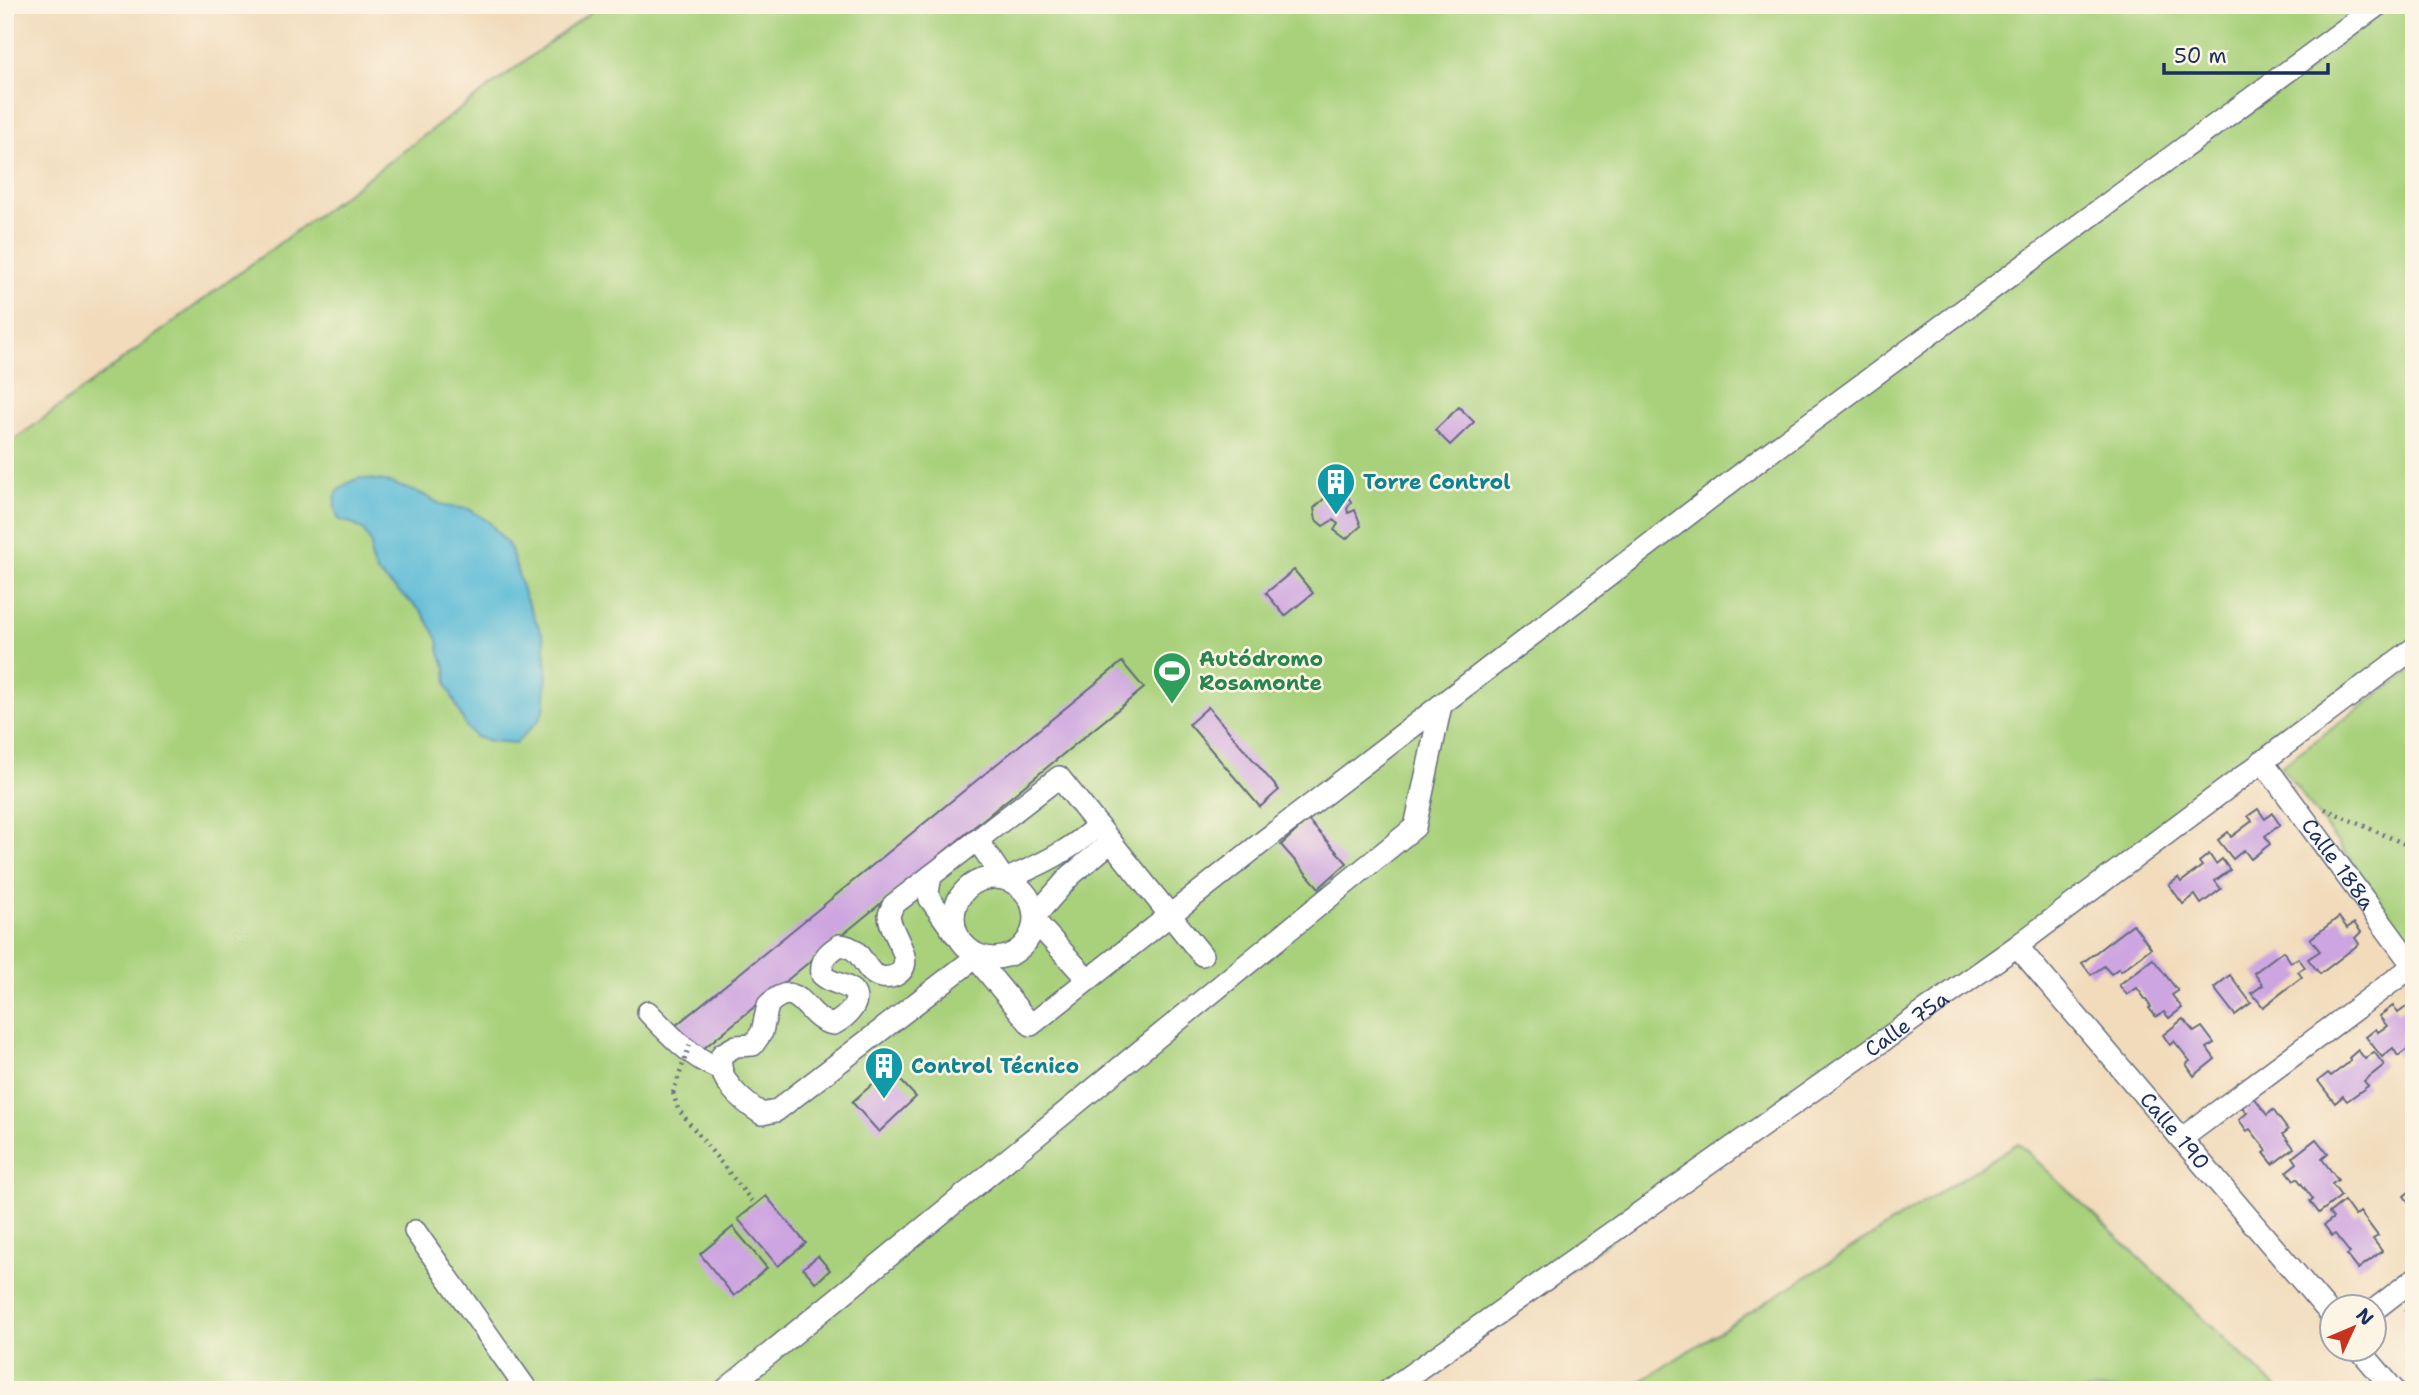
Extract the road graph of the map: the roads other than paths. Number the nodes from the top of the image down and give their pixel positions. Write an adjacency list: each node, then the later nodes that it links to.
1 (2378, 5): 3 (street)
2 (2414, 648): 4 (street, Calle 75a)
3 (1441, 705): 9 (street); 25 (street)
4 (2262, 761): 11 (street, Calle 75a); 14 (street, Calle 188a)
5 (1105, 833): 6 (street); 8 (street); 9 (street); 10 (street)
6 (978, 841): 7 (street); 8 (street)
7 (931, 876): 12 (street); 17 (street)
8 (1005, 879): 10 (street); 12 (street)
9 (1171, 915): 13 (street); 15 (street)
10 (1035, 919): 12 (street); 15 (street)
11 (2017, 946): 18 (street, Calle 190); 26 (street, Calle 75a)
12 (969, 949): 15 (street); 17 (street)
13 (1202, 955)
14 (2414, 967): 18 (street)
15 (1088, 980)
16 (648, 1013): 17 (street)
17 (720, 1069)
18 (2181, 1139): 22 (street, Calle 190)
19 (415, 1231): 24 (street)
20 (2414, 1279): 21 (street)
21 (2388, 1299)
22 (2318, 1300)
23 (2372, 1364): 27 (street)
24 (527, 1390)
25 (725, 1390)
26 (1390, 1390)
27 (2394, 1390)

